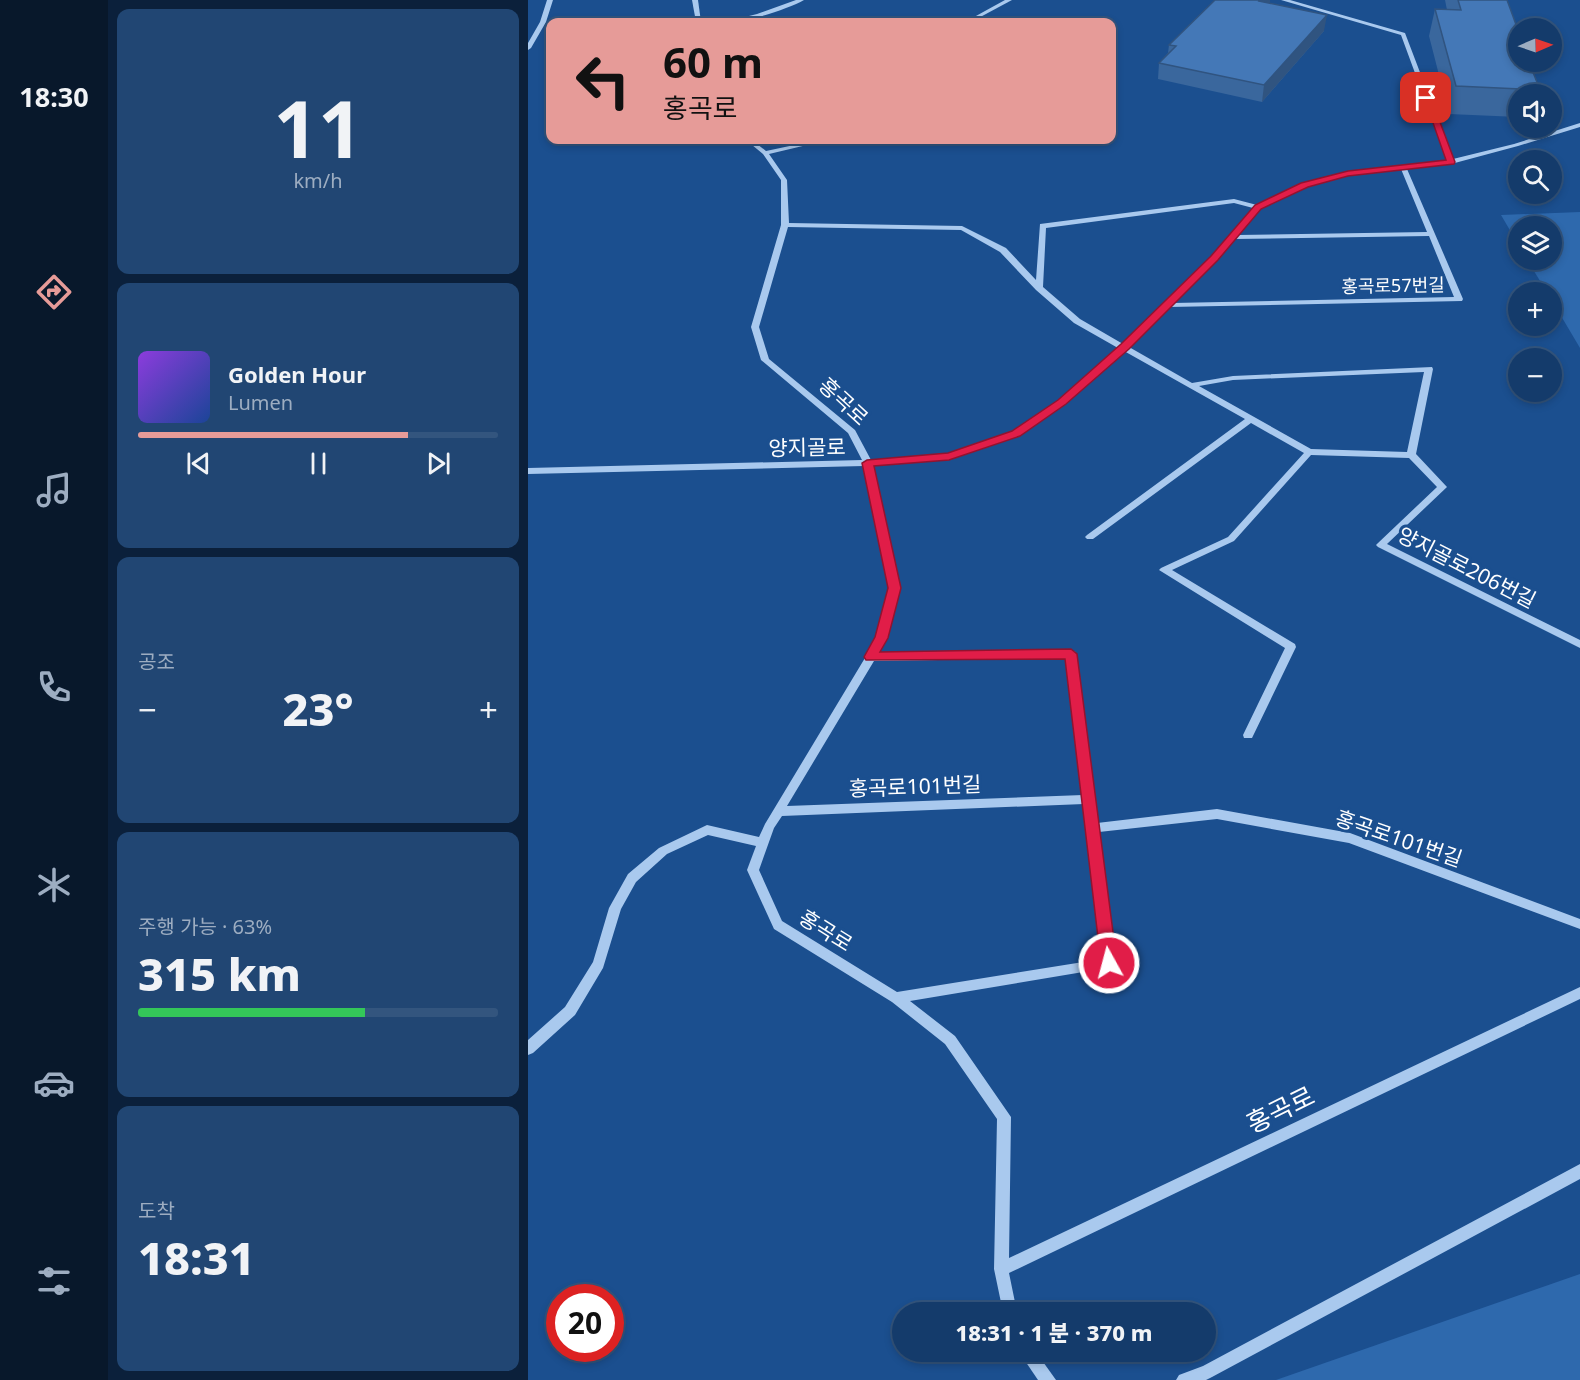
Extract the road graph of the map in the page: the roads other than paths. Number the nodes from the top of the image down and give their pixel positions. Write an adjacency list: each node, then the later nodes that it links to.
1 (550, 0): 9 (street)
2 (695, 0): 6 (street)
3 (801, 0): 7 (street)
4 (1009, 0): 8 (street)
5 (1284, 0): 14 (street)
6 (698, 18)
7 (746, 18)
8 (975, 18)
9 (528, 48)
10 (1580, 125): 14 (street, 양지골로)
11 (754, 144): 13 (street, 홍곡로)
12 (807, 144): 13 (street)
13 (765, 153): 17 (street, 홍곡로)
14 (1451, 162): 15 (street, 양지골로)
15 (1402, 166): 16 (street, 양지골로); 18 (street)
16 (1258, 207): 19 (street, 양지골로); 20 (street)
17 (785, 225): 20 (street); 27 (street, 홍곡로)
18 (1431, 234): 19 (street); 21 (street, 홍곡로57번길)
19 (1233, 237): 21 (street, 양지골로)
20 (1039, 288): 22 (street)
21 (1167, 305): 22 (street, 양지골로)
22 (1125, 346): 23 (street); 27 (street, 양지골로)
23 (1192, 385): 24 (street); 26 (street)
24 (1251, 419): 25 (street); 29 (street)
25 (1309, 452): 26 (street); 32 (street)
26 (1411, 455): 30 (street, 양지골로206번길)
27 (867, 463): 28 (street, 양지골로); 31 (street, 홍곡로)
28 (528, 471)
29 (1090, 537)
30 (1580, 644)
31 (870, 657): 33 (street); 34 (street, 홍곡로)
32 (1248, 735)
33 (1089, 799): 34 (street, 홍곡로101번길); 35 (street)
34 (779, 811): 36 (street, 홍곡로)
35 (1092, 828): 37 (street, 홍곡로101번길); 39 (street)
36 (763, 843): 39 (street, 홍곡로); 40 (street)
37 (1580, 924)
38 (1580, 993): 42 (street, 홍곡로)
39 (896, 998): 42 (street, 홍곡로)
40 (528, 1049)
41 (1580, 1171): 46 (street)
42 (1000, 1269): 43 (street, 홍곡로)
43 (1008, 1302)
44 (1034, 1362): 45 (street)
45 (1048, 1380)
46 (1184, 1380)

